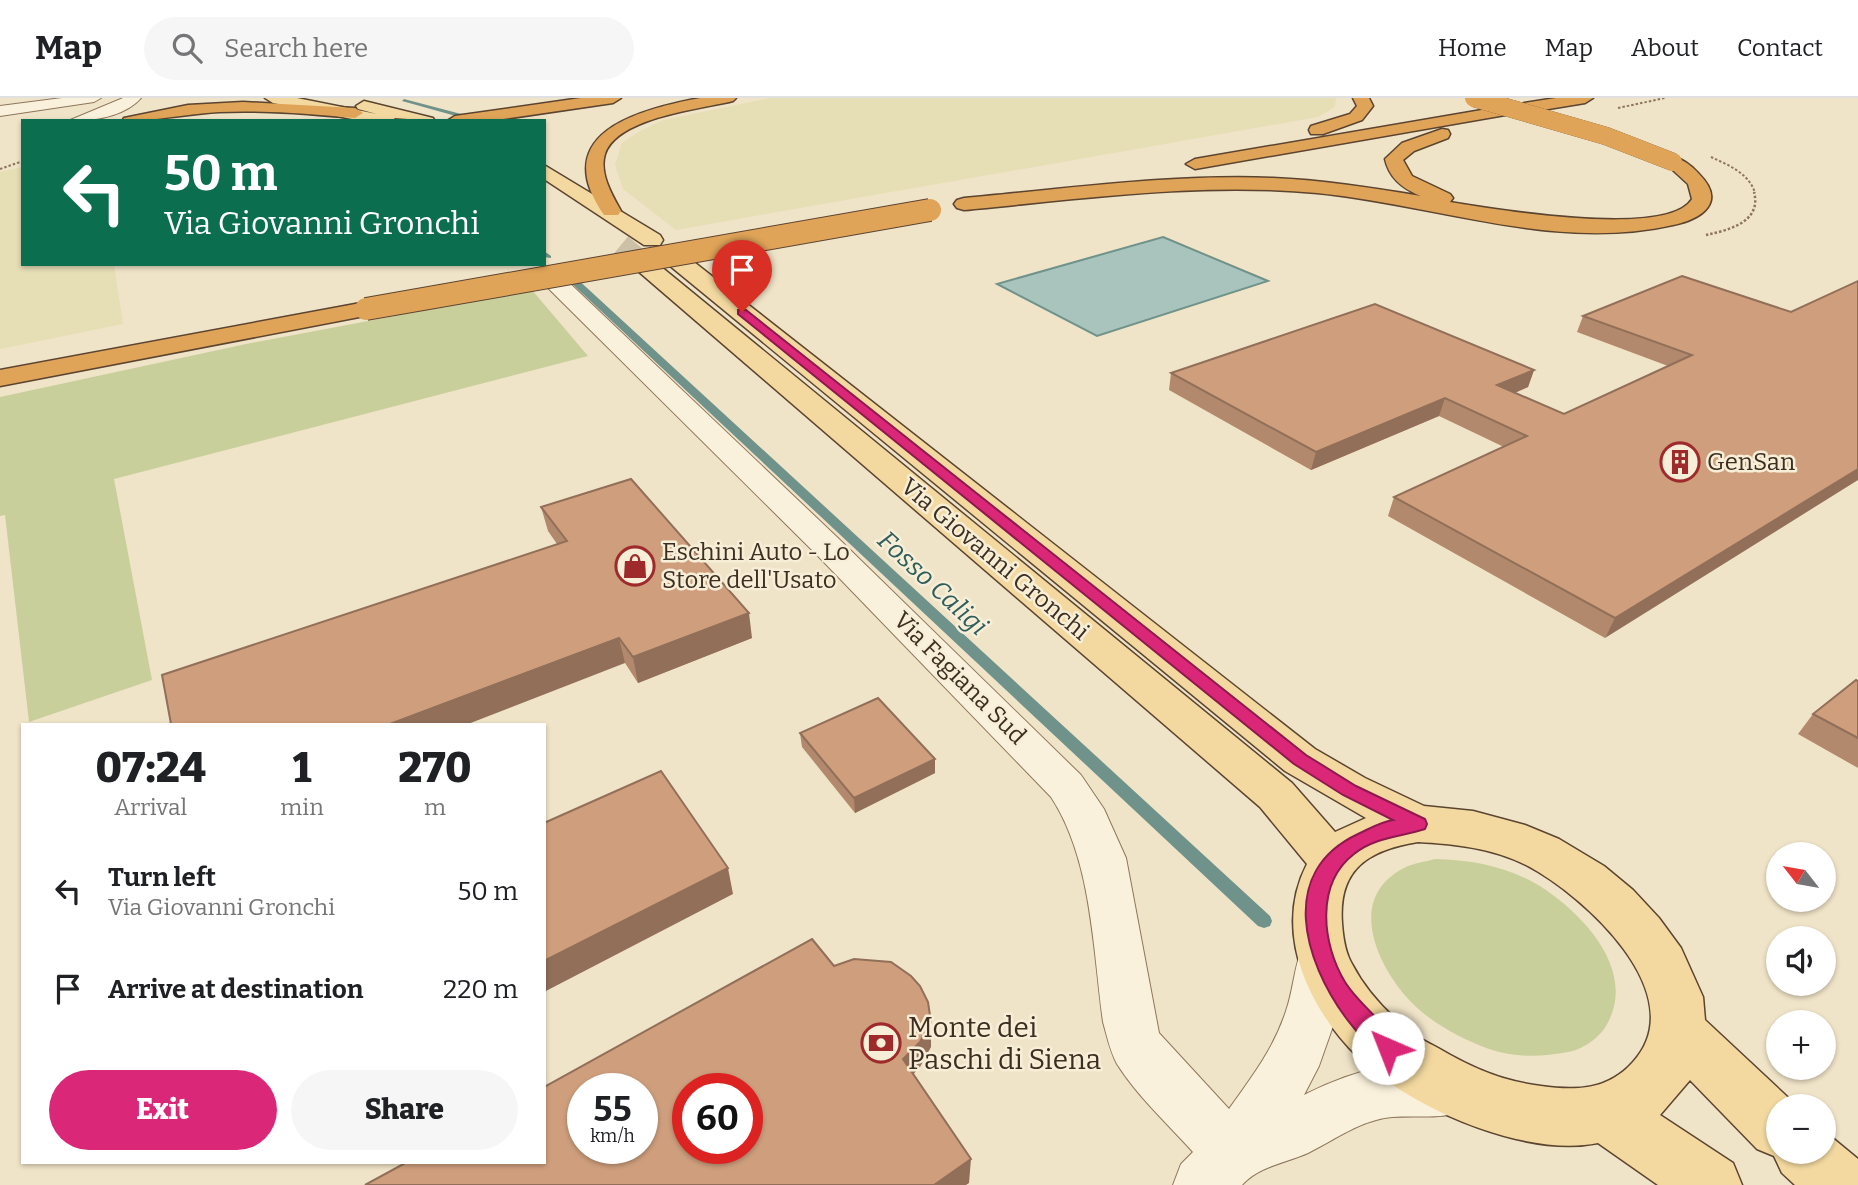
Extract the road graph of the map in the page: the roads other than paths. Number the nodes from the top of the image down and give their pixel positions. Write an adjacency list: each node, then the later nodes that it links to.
1 (94, 98): 12 (street)
2 (134, 98): 14 (street)
3 (174, 98): 15 (highway)
4 (273, 98): 13 (main road)
5 (318, 98): 18 (main road)
6 (613, 98): 19 (highway)
7 (728, 98): 27 (highway)
8 (1361, 98): 20 (highway)
9 (1474, 98): 28 (highway, bridge)
10 (1585, 98): 11 (highway)
11 (1516, 108): 20 (highway); 25 (highway); 28 (highway)
12 (0, 111)
13 (355, 113): 16 (highway); 17 (main road)
14 (82, 119)
15 (128, 119)
16 (140, 119)
17 (380, 119)
18 (418, 119)
19 (468, 119)
20 (1251, 146): 21 (highway)
21 (1183, 158)
22 (546, 172): 27 (main road, Via Giovanni Gronchi)
23 (1101, 172): 26 (highway)
24 (546, 191): 29 (main road, Via Giovanni Gronchi)
25 (964, 204): 26 (highway); 28 (highway)
26 (925, 206): 31 (highway, bridge)
27 (611, 211): 29 (main road, Via Giovanni Gronchi)
28 (1548, 222)
29 (649, 253): 34 (main road, Via Giovanni Gronchi); 35 (main road, Via Giovanni Gronchi)
30 (554, 281): 42 (street, Via Fagiana Sud)
31 (363, 303): 32 (highway); 33 (highway)
32 (0, 365)
33 (0, 378)
34 (1418, 824): 35 (main road); 37 (main road)
35 (1333, 862): 36 (main road)
36 (1322, 958): 38 (main road); 42 (street)
37 (1678, 1030): 39 (main road); 40 (main road)
38 (1451, 1090): 39 (main road); 42 (street)
39 (1605, 1113): 43 (main road)
40 (1766, 1116)
41 (1818, 1164): 44 (main road)
42 (1217, 1169)
43 (1711, 1185)
44 (1842, 1185)

